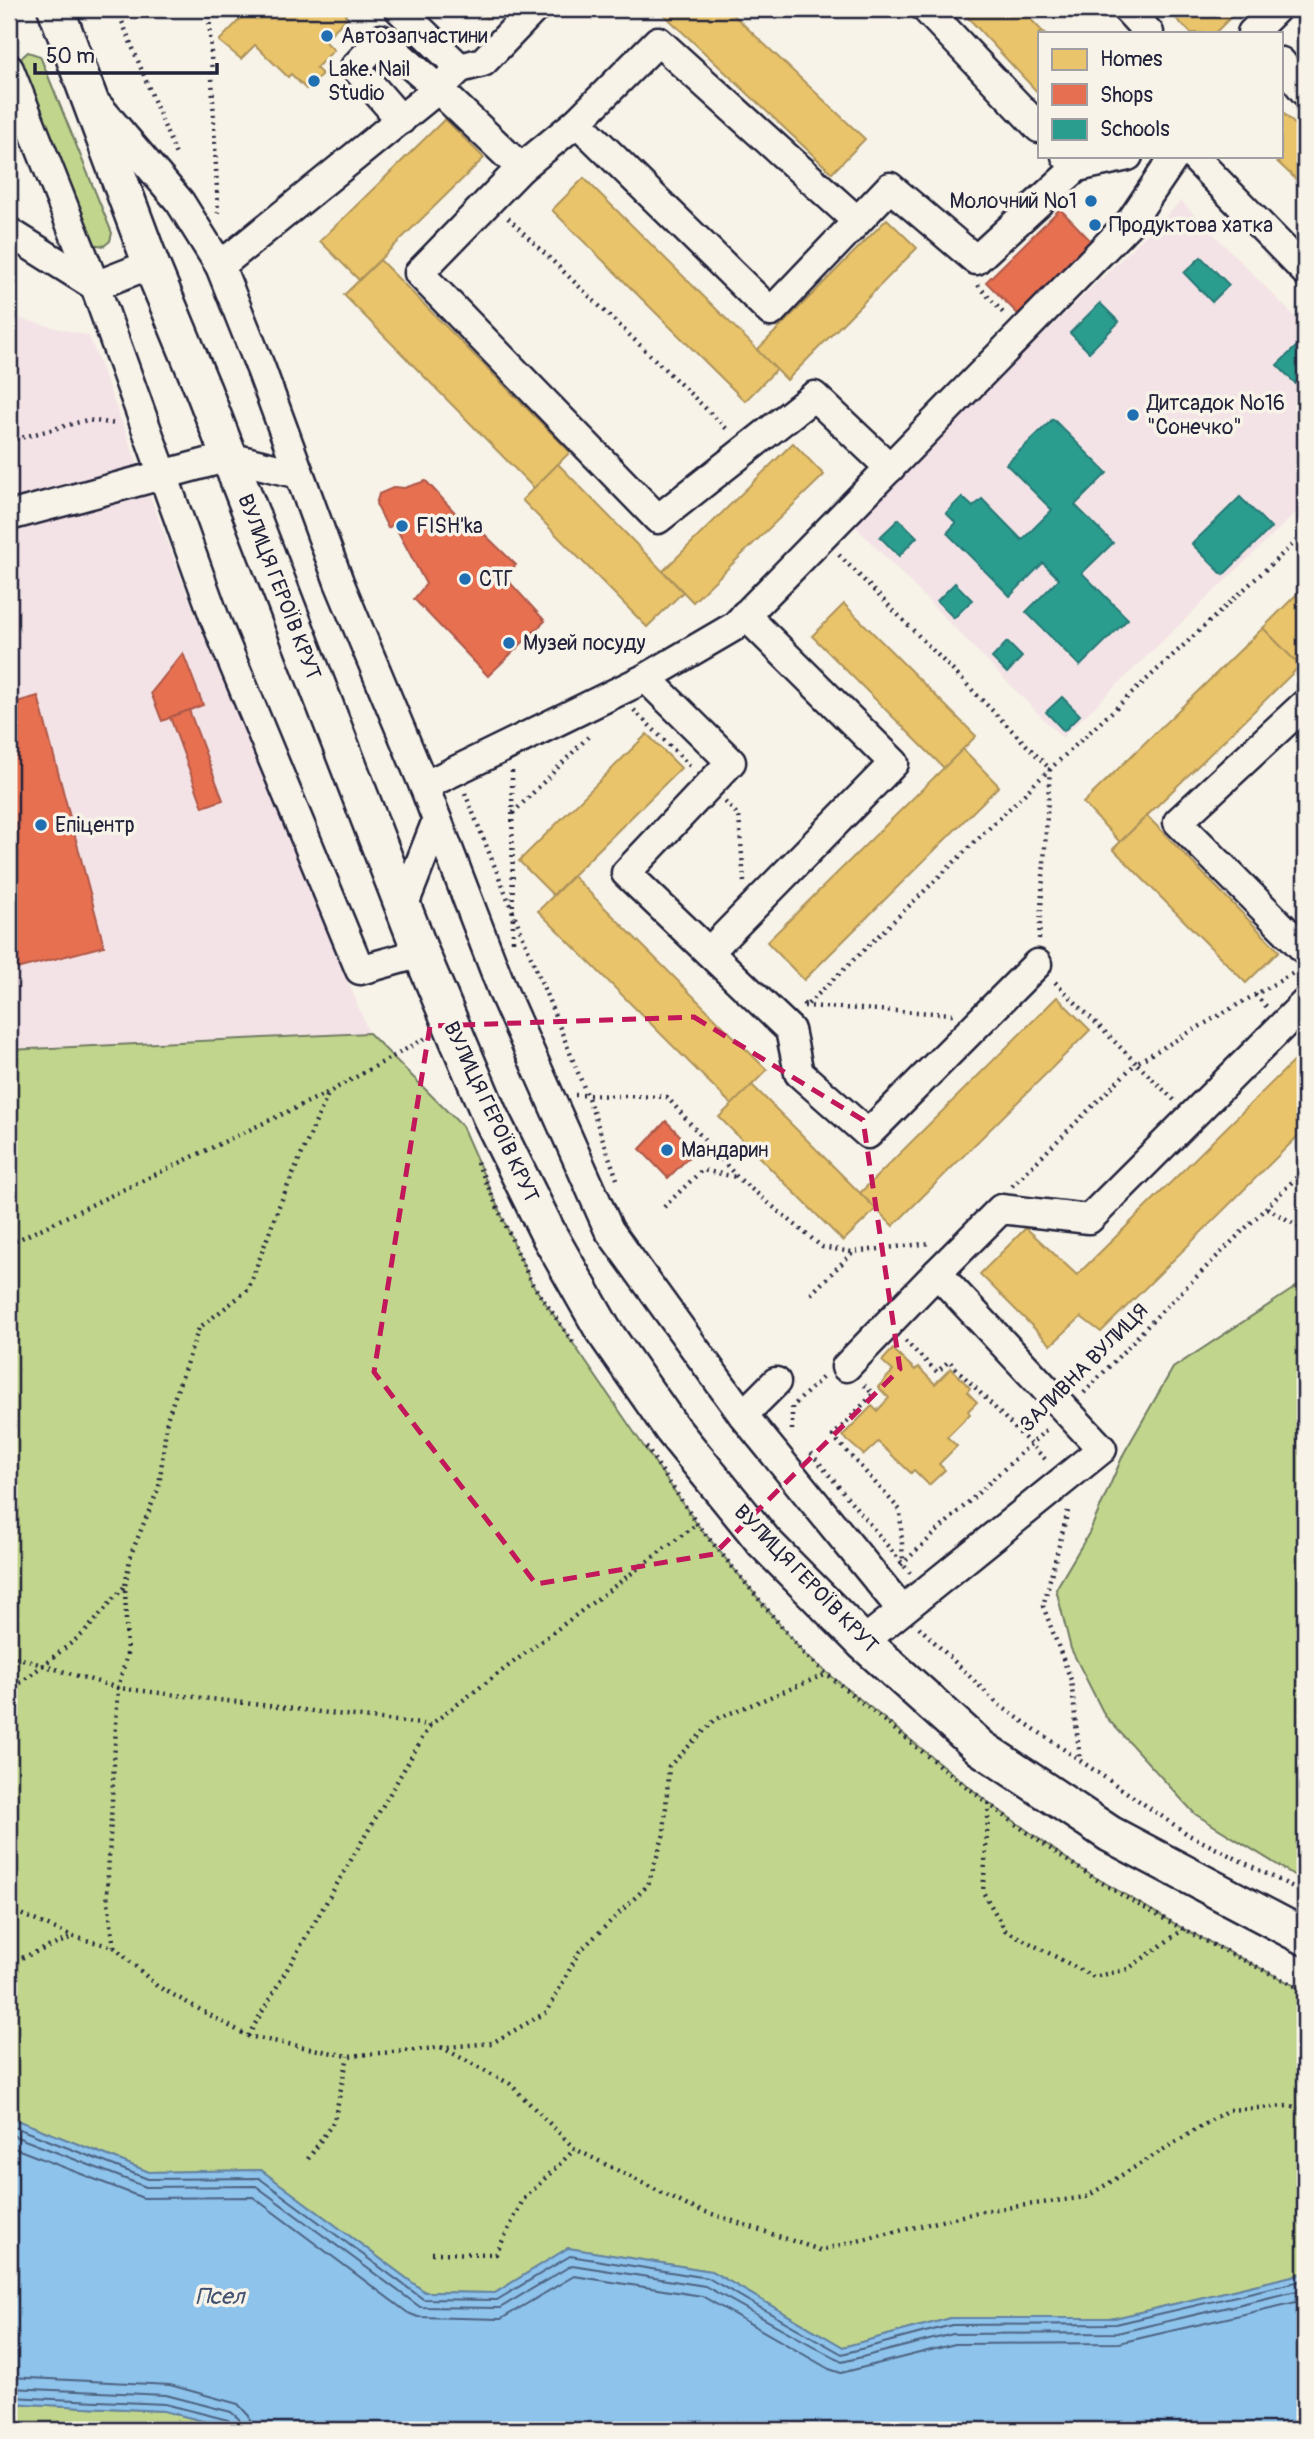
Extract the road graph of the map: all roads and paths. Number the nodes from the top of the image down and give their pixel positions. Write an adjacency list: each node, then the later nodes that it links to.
1 (56, 9): 16 (main road, ВУЛИЦЯ ГЕРОЇВ КРУТ)
2 (117, 9): 24 (path)
3 (209, 9): 31 (path)
4 (399, 9): 12 (lane)
5 (534, 9): 12 (lane)
6 (926, 9): 19 (lane)
7 (1127, 9): 9 (lane)
8 (1276, 9): 10 (lane)
9 (1148, 32)
10 (1254, 32)
11 (1282, 63): 15 (lane)
12 (460, 68): 14 (lane)
13 (9, 69): 33 (lane)
14 (438, 89): 17 (lane); 17 (lane); 25 (lane)
15 (1305, 92)
16 (89, 96): 30 (main road, ВУЛИЦЯ ГЕРОЇВ КРУТ); 31 (lane)
17 (401, 120): 31 (lane)
18 (577, 122): 25 (lane); 27 (lane); 27 (lane)
19 (1038, 127)
20 (1105, 158): 23 (lane)
21 (1174, 158): 34 (lane)
22 (1196, 158): 32 (lane)
23 (1071, 161): 29 (lane)
24 (179, 163)
25 (521, 167): 26 (lane)
26 (489, 200): 37 (path); 37 (lane)
27 (856, 220): 29 (lane)
28 (9, 232): 33 (lane)
29 (976, 260): 34 (path)
30 (151, 264): 33 (lane); 38 (main road, ВУЛИЦЯ ГЕРОЇВ КРУТ)
31 (220, 266): 40 (lane)
32 (1305, 271)
33 (95, 286): 35 (lane)
34 (1021, 334): 39 (lane)
35 (142, 417): 36 (path); 41 (lane)
36 (9, 441)
37 (747, 449): 39 (lane)
38 (229, 457): 40 (lane); 41 (lane); 57 (main road, ВУЛИЦЯ ГЕРОЇВ КРУТ)
39 (890, 468): 44 (lane)
40 (299, 474): 54 (lane)
41 (164, 476): 42 (lane); 63 (lane)
42 (9, 516)
43 (1305, 533): 51 (path)
44 (821, 537): 45 (lane); 51 (path)
45 (745, 615): 46 (lane); 59 (lane)
46 (646, 678): 47 (lane); 53 (lane)
47 (617, 692): 50 (lane); 53 (path)
48 (1305, 704): 60 (lane)
49 (597, 728): 55 (path)
50 (512, 743): 52 (lane); 55 (path)
51 (1050, 769): 64 (path); 69 (path)
52 (455, 770): 54 (lane); 58 (path)
53 (709, 785): 59 (path); 62 (lane)
54 (424, 786): 56 (lane)
55 (513, 813): 58 (path)
56 (437, 820): 57 (lane); 73 (lane)
57 (403, 907): 63 (main road, ВУЛИЦЯ ГЕРОЇВ КРУТ)
58 (513, 912): 61 (path); 74 (path)
59 (746, 915): 62 (lane)
60 (1305, 950)
61 (513, 951)
62 (709, 952): 68 (lane)
63 (421, 953): 71 (main road, ВУЛИЦЯ ГЕРОЇВ КРУТ)
64 (1037, 964): 70 (lane)
65 (1305, 966): 75 (path)
66 (796, 997): 69 (path)
67 (1305, 1003): 75 (lane)
68 (763, 1004): 69 (path); 70 (lane)
69 (806, 1006): 70 (path)
70 (985, 1016)
71 (451, 1026): 72 (path); 99 (main road, ВУЛИЦЯ ГЕРОЇВ КРУТ)
72 (329, 1092): 83 (path); 97 (path)
73 (548, 1094): 74 (path); 91 (lane)
74 (587, 1096): 77 (path); 78 (path)
75 (1191, 1117): 85 (lane)
76 (1305, 1169): 80 (path, ЗАЛИВНА ВУЛИЦЯ)
77 (737, 1177): 79 (path); 84 (path)
78 (618, 1181)
79 (664, 1207)
80 (1266, 1208): 81 (path); 90 (path, ЗАЛИВНА ВУЛИЦЯ)
81 (1305, 1230)
82 (944, 1242): 84 (path)
83 (9, 1244)
84 (852, 1252): 86 (path)
85 (937, 1273): 88 (lane); 90 (lane)
86 (811, 1294)
87 (899, 1336): 92 (path)
88 (852, 1373): 95 (path)
89 (776, 1382): 91 (lane)
90 (1066, 1412): 92 (path, ЗАЛИВНА ВУЛИЦЯ); 93 (lane)
91 (743, 1415): 96 (lane)
92 (1031, 1444): 93 (path); 95 (path, ЗАЛИВНА ВУЛИЦЯ)
93 (1071, 1473): 98 (lane); 106 (path)
94 (697, 1524): 105 (path)
95 (903, 1564): 96 (path, ЗАЛИВНА ВУЛИЦЯ)
96 (881, 1584): 98 (lane)
97 (124, 1586): 101 (path); 103 (path)
98 (902, 1610): 99 (lane); 106 (path)
99 (863, 1642): 112 (main road, ВУЛИЦЯ ГЕРОЇВ КРУТ)
100 (9, 1655): 101 (path)
101 (42, 1665): 103 (path); 104 (path)
102 (827, 1674): 116 (path)
103 (118, 1688): 105 (path); 113 (path)
104 (9, 1692)
105 (430, 1725): 115 (path)
106 (1080, 1760): 108 (path)
107 (989, 1803): 110 (path)
108 (1305, 1893)
109 (9, 1909): 111 (path)
110 (1184, 1929)
111 (74, 1937): 113 (path); 114 (path)
112 (1305, 1937)
113 (114, 1947): 115 (path)
114 (9, 1963)
115 (248, 2036): 117 (path)
116 (440, 2047): 117 (path); 119 (path)
117 (348, 2056): 120 (path)
118 (1305, 2108): 119 (path)
119 (575, 2149): 121 (path)
120 (308, 2159)
121 (432, 2253)

